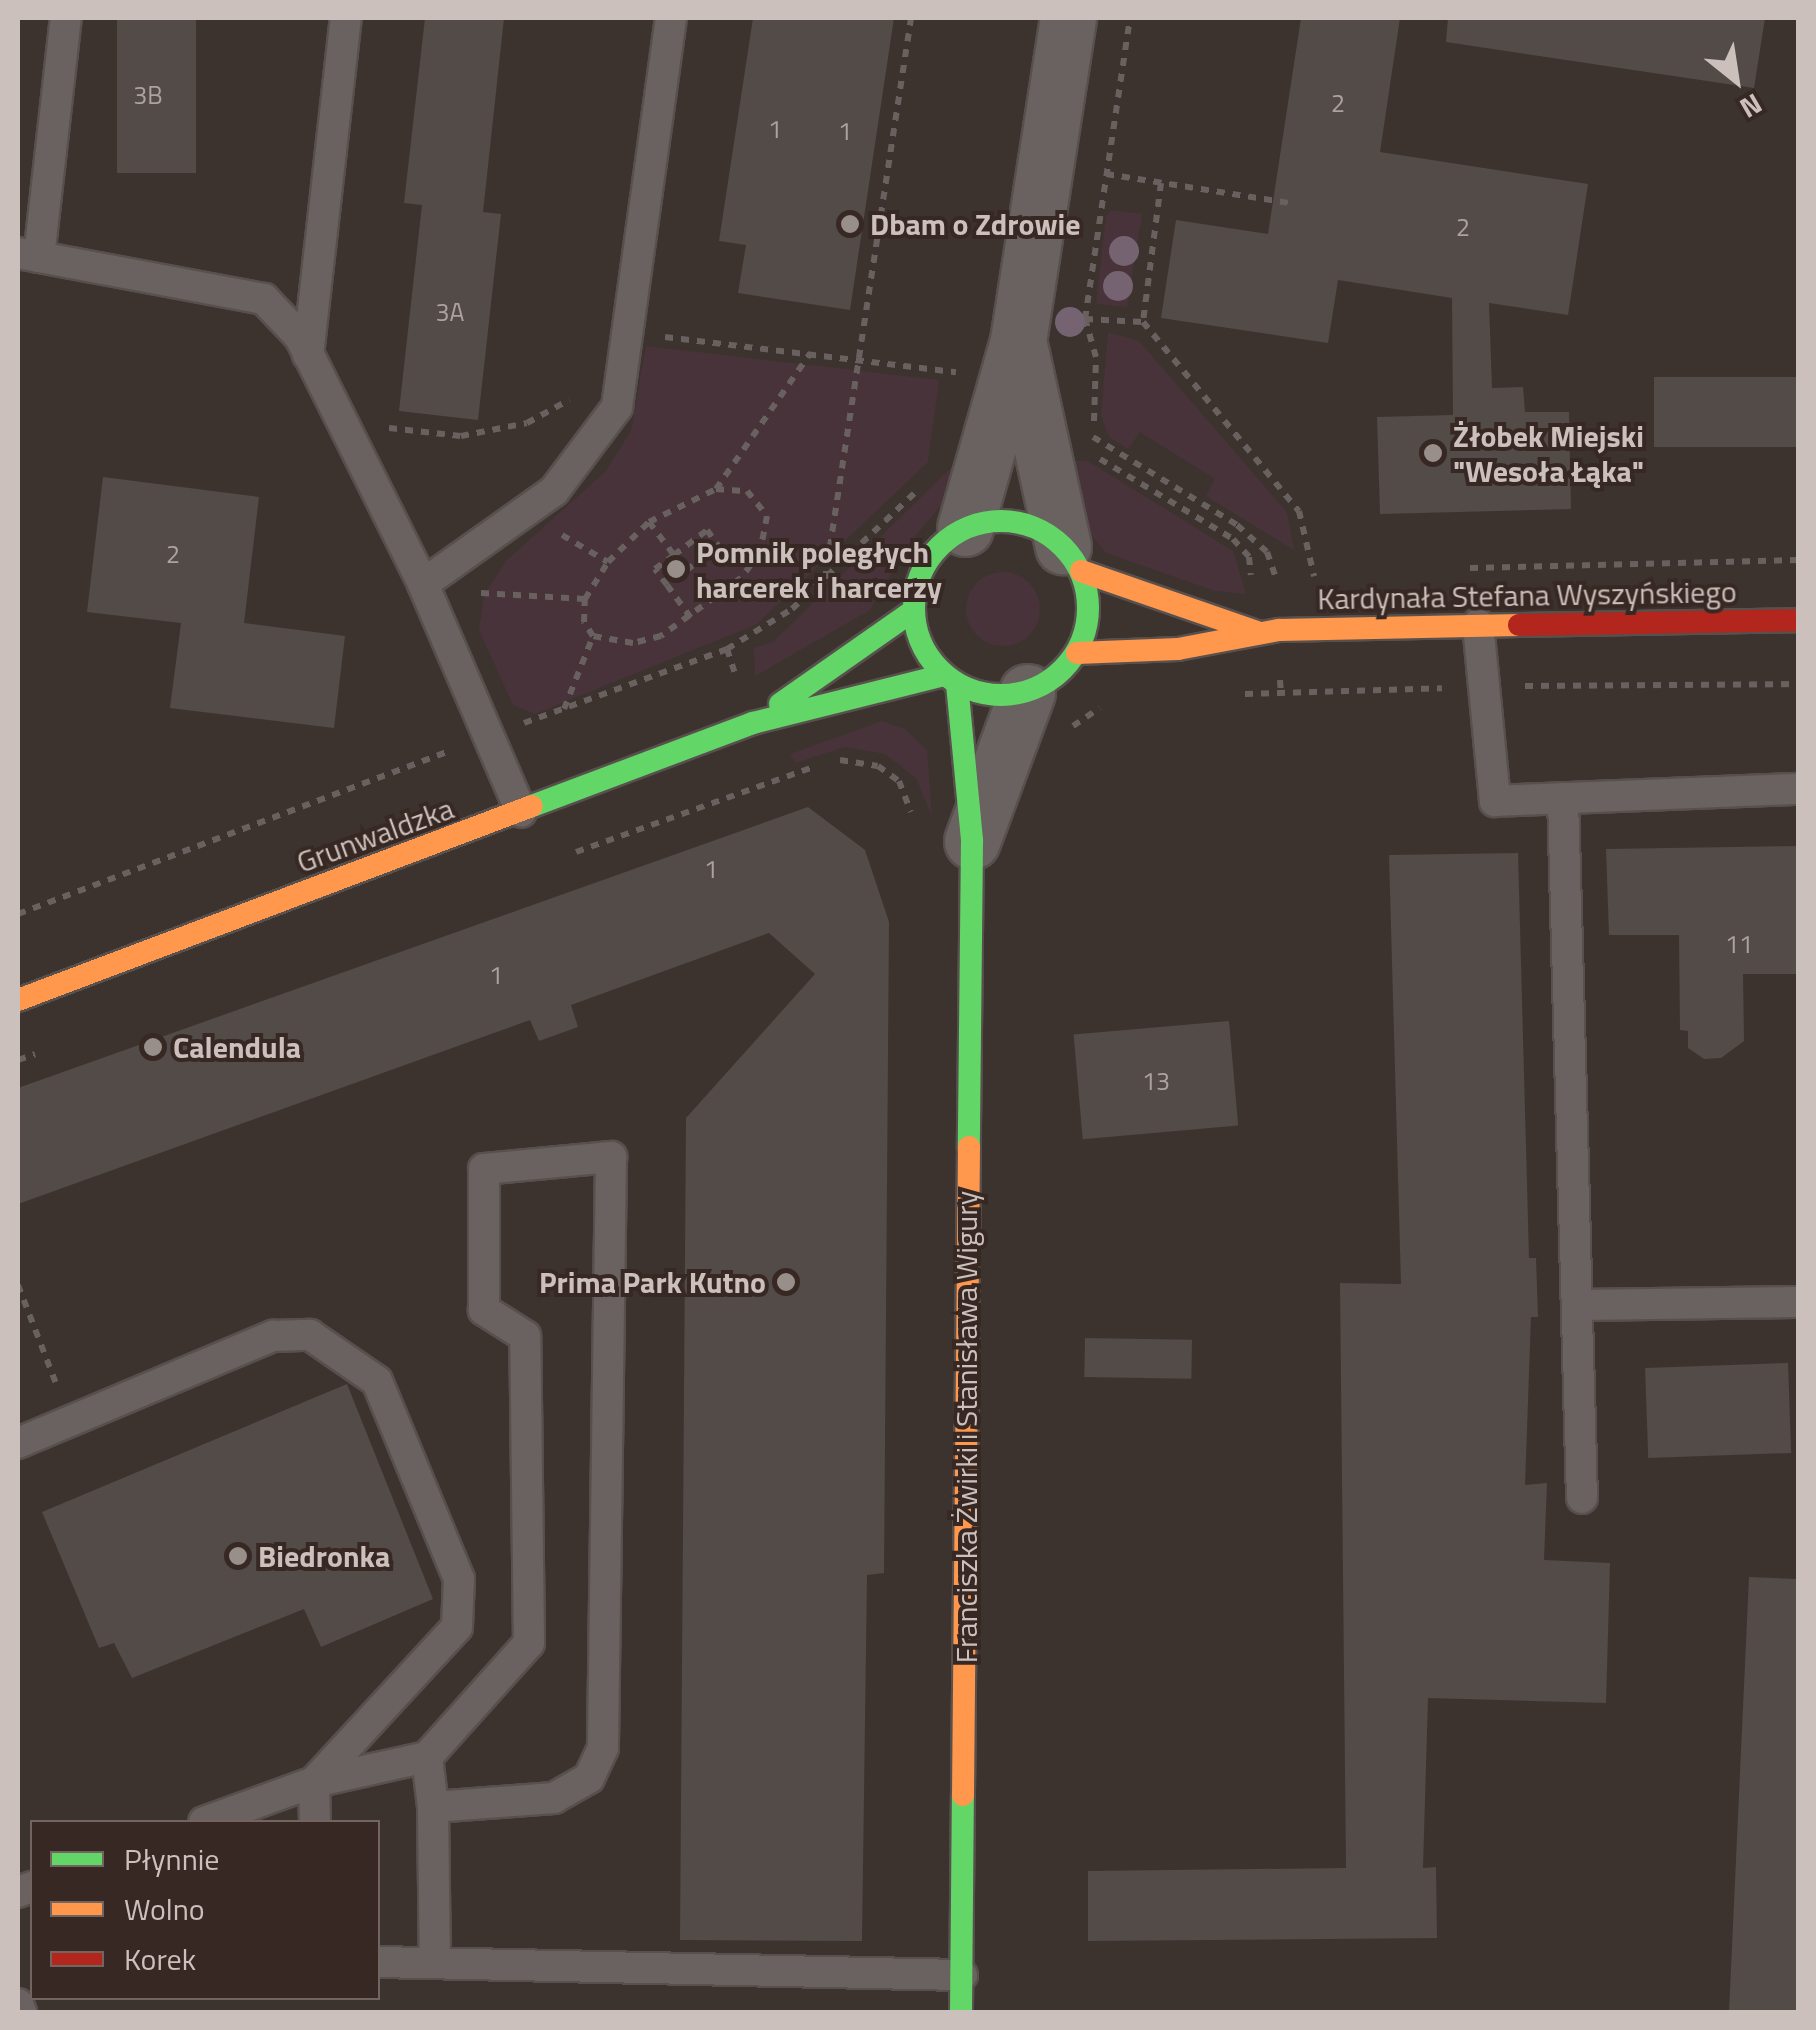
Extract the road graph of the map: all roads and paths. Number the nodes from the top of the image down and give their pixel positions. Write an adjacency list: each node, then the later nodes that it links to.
1 (66, 18): 10 (lane)
2 (346, 18): 16 (lane)
3 (671, 18): 14 (lane)
4 (911, 18): 17 (path)
5 (1068, 18): 13 (street)
6 (1130, 18): 7 (path)
7 (1106, 174): 8 (path); 11 (path)
8 (1161, 183): 9 (path); 12 (path)
9 (1295, 204)
10 (28, 255): 16 (lane)
11 (1085, 320): 12 (path); 20 (path)
12 (1143, 322): 28 (path)
13 (1018, 341): 21 (street); 25 (street)
14 (625, 346): 15 (path); 19 (path); 32 (lane)
15 (810, 354): 17 (path); 23 (path)
16 (308, 355): 32 (lane)
17 (862, 360): 18 (path); 29 (path)
18 (959, 372)
19 (370, 426)
20 (1094, 436): 21 (path); 30 (path)
21 (1040, 443): 27 (street)
22 (923, 484): 29 (path)
23 (716, 489): 24 (path); 35 (path)
24 (649, 522): 26 (path); 33 (path)
25 (965, 528): 27 (street); 34 (street)
26 (674, 554): 31 (path); 31 (path)
27 (1072, 558): 38 (street, Kardynała Stefana Wyszyńskiego); 40 (street)
28 (1314, 576)
29 (824, 580): 47 (path)
30 (1278, 582)
31 (667, 585): 35 (path)
32 (429, 598): 33 (path); 50 (lane)
33 (584, 600): 39 (path)
34 (914, 610): 41 (street); 48 (street, Grunwaldzka)
35 (691, 618): 39 (path)
36 (1798, 620): 37 (street, Kardynała Stefana Wyszyńskiego)
37 (1478, 624): 38 (street, Kardynała Stefana Wyszyńskiego); 43 (lane)
38 (1257, 632): 40 (street, Kardynała Stefana Wyszyńskiego)
39 (593, 636): 47 (path)
40 (1077, 653): 44 (street)
41 (951, 679): 44 (street); 48 (street, Grunwaldzka); 55 (street, Franciszka Żwirki i Stanisława Wigury)
42 (1798, 684): 43 (path)
43 (1480, 686): 45 (path); 52 (lane)
44 (1028, 692): 55 (street, Franciszka Żwirki i Stanisława Wigury)
45 (1224, 694)
46 (1114, 702): 49 (path)
47 (564, 709): 50 (path)
48 (753, 723): 53 (street, Grunwaldzka)
49 (1067, 730)
50 (488, 736): 53 (lane); 57 (path)
51 (1798, 788): 52 (lane)
52 (1563, 798): 63 (lane)
53 (521, 812): 58 (street, Grunwaldzka)
54 (915, 828): 56 (path)
55 (972, 840): 74 (street, Franciszka Żwirki i Stanisława Wigury)
56 (570, 854)
57 (18, 914)
58 (18, 1000)
59 (54, 1046): 60 (path)
60 (18, 1060)
61 (18, 1285): 64 (path)
62 (1798, 1302): 63 (lane)
63 (1577, 1304): 66 (lane)
64 (70, 1420): 65 (lane); 68 (lane)
65 (18, 1443)
66 (1582, 1498)
67 (427, 1757): 68 (lane); 69 (lane); 69 (lane)
68 (314, 1782): 70 (lane); 71 (lane)
69 (432, 1806): 73 (lane)
70 (210, 1820)
71 (314, 1820)
72 (380, 1962): 73 (lane)
73 (436, 1962): 74 (lane)
74 (962, 1975): 77 (street, Franciszka Żwirki i Stanisława Wigury)
75 (18, 2004): 76 (lane)
76 (20, 2012)
77 (961, 2012)

